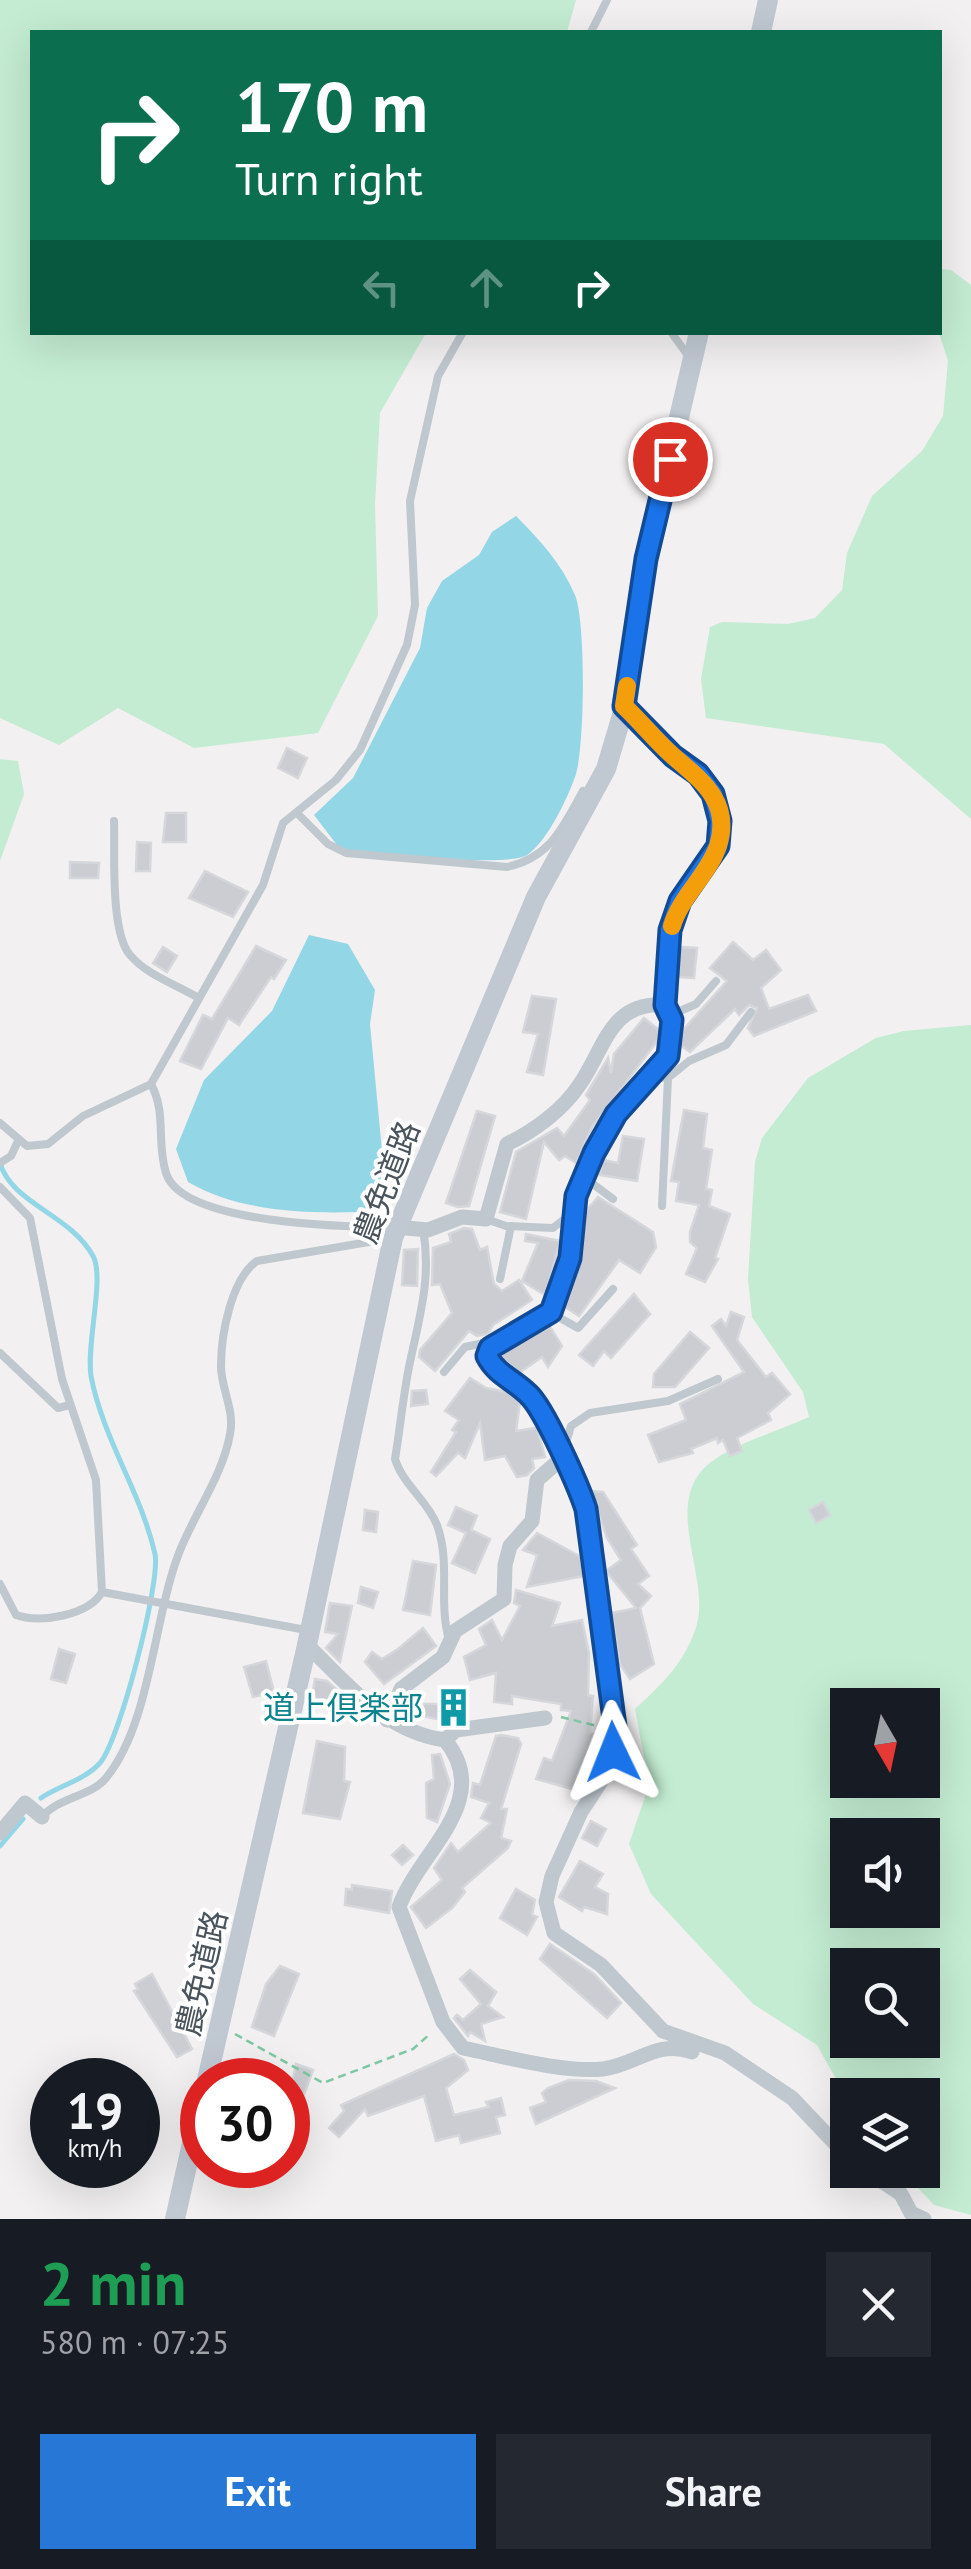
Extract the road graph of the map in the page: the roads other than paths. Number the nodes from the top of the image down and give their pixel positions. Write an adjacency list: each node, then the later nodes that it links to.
1 (607, 0): 3 (lane)
2 (768, 0): 4 (street)
3 (592, 30)
4 (761, 30)
5 (461, 335): 11 (lane)
6 (673, 335): 8 (lane)
7 (698, 335): 8 (street, 農免道路)
8 (693, 359): 9 (street, 農免道路)
9 (624, 706): 10 (street, 農免道路); 15 (street)
10 (606, 769): 11 (lane); 30 (street, 農免道路)
11 (297, 813): 14 (lane)
12 (114, 821): 14 (lane)
13 (716, 981): 15 (lane)
14 (198, 997): 18 (lane)
15 (665, 1005): 17 (street); 27 (street)
16 (751, 1012): 17 (lane)
17 (660, 1077): 22 (street); 25 (lane)
18 (151, 1084): 20 (lane); 30 (lane)
19 (0, 1123): 20 (lane)
20 (18, 1141): 21 (lane)
21 (0, 1163)
22 (584, 1178): 24 (lane); 26 (street)
23 (0, 1187): 38 (lane)
24 (613, 1200)
25 (662, 1206)
26 (573, 1212): 28 (lane); 33 (street)
27 (486, 1219): 28 (lane); 29 (street)
28 (510, 1226): 31 (lane)
29 (422, 1229): 30 (street); 44 (lane)
30 (394, 1232): 42 (lane); 43 (street, 農免道路)
31 (500, 1278)
32 (613, 1288): 33 (lane)
33 (551, 1312): 34 (street)
34 (502, 1339): 36 (lane); 39 (street)
35 (0, 1353): 38 (lane)
36 (444, 1372)
37 (718, 1380): 39 (lane)
38 (70, 1406): 41 (lane)
39 (562, 1458): 44 (street); 50 (street)
40 (0, 1584): 41 (lane)
41 (102, 1592): 42 (lane)
42 (160, 1602): 43 (lane); 48 (lane)
43 (308, 1638): 46 (street); 51 (street, 農免道路)
44 (449, 1640): 46 (street)
45 (545, 1718): 47 (street)
46 (386, 1720): 47 (street)
47 (445, 1740): 50 (street)
48 (42, 1816): 49 (street)
49 (0, 1833)
50 (728, 2055): 52 (street)
51 (212, 2058)
52 (830, 2138)
53 (182, 2188): 55 (street)
54 (893, 2188): 56 (street)
55 (175, 2219)
56 (924, 2219)

